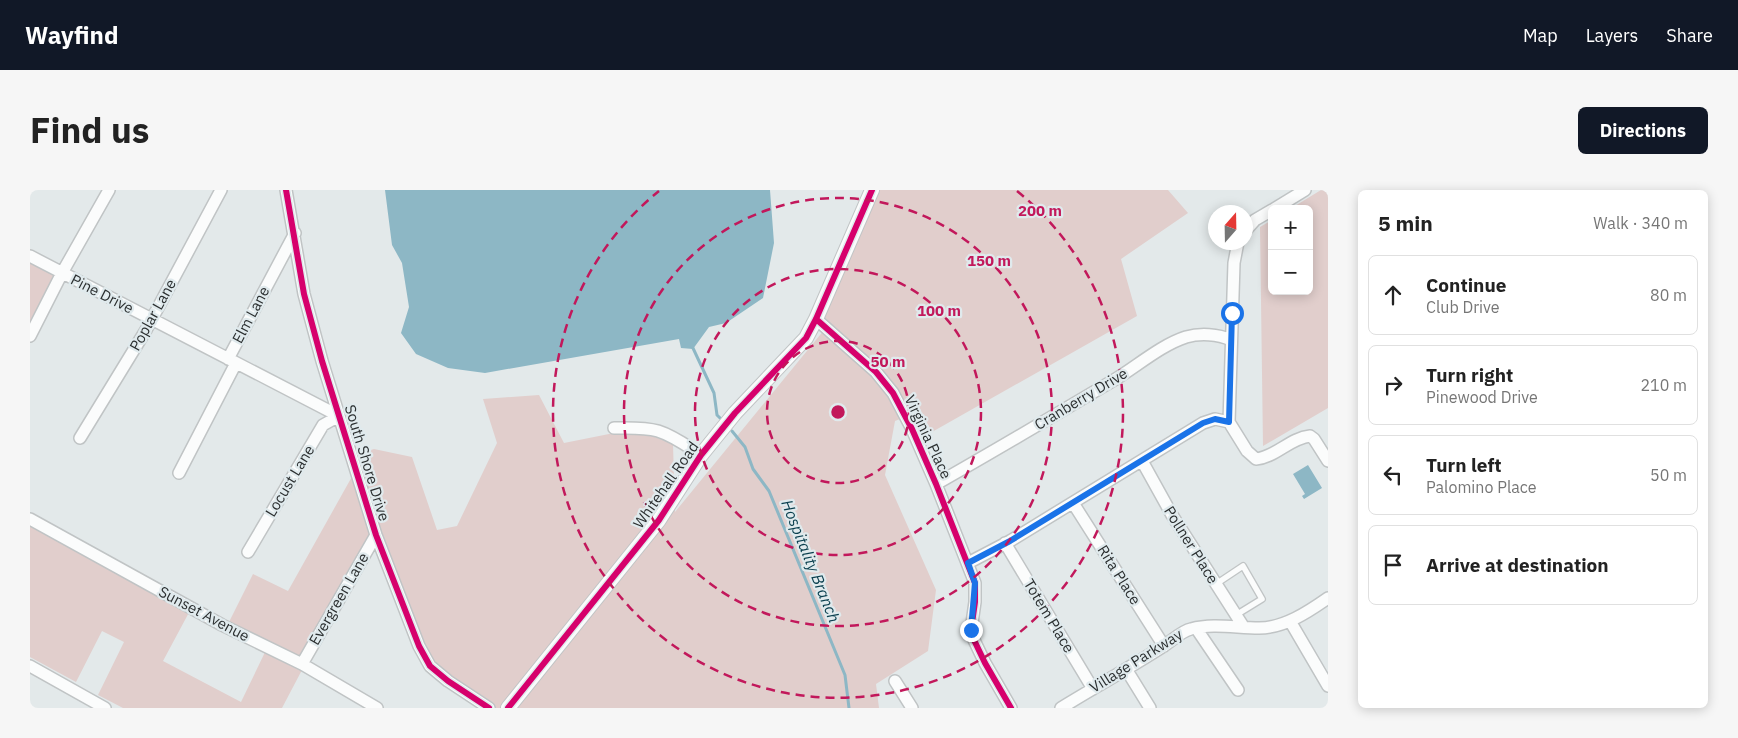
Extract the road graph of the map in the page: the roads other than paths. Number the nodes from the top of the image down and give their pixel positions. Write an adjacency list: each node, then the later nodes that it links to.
1 (109, 190): 12 (street)
2 (221, 190): 14 (street, Poplar Lane)
3 (286, 190): 9 (street, South Shore Drive)
4 (872, 190): 13 (street, Whitehall Road)
5 (1305, 190): 6 (street)
6 (1280, 205)
7 (1268, 212): 8 (street)
8 (1253, 222)
9 (295, 233): 17 (street, Elm Lane); 18 (street, South Shore Drive)
10 (1236, 250): 16 (street)
11 (30, 256): 12 (street, Pine Drive)
12 (62, 273): 14 (street, Pine Drive); 15 (street)
13 (816, 319): 22 (street, Whitehall Road); 26 (street, Virginia Place)
14 (152, 320): 17 (street, Pine Drive); 21 (street, Poplar Lane)
15 (30, 336)
16 (1231, 340): 19 (street); 26 (street, Cranberry Drive)
17 (232, 361): 18 (street, Pine Drive); 25 (street, Elm Lane)
18 (339, 416): 29 (street, South Shore Drive); 31 (street, Locust Lane)
19 (1229, 422): 23 (street); 24 (street)
20 (614, 428): 22 (street)
21 (80, 438)
22 (701, 455): 50 (street, Whitehall Road)
23 (1142, 461): 27 (street); 33 (street, Pollner Place)
24 (1328, 461)
25 (179, 473)
26 (936, 484): 32 (street, Virginia Place)
27 (1073, 503): 30 (street); 39 (street, Rita Place)
28 (30, 519): 40 (street, Sunset Avenue)
29 (376, 535): 40 (street, Evergreen Lane); 49 (street, South Shore Drive)
30 (1005, 543): 32 (street); 45 (street, Totem Place)
31 (248, 552)
32 (968, 563): 52 (street, Virginia Place)
33 (1216, 584): 35 (street, Pollner Place); 35 (lane)
34 (1328, 598): 36 (street, Village Parkway)
35 (1236, 615): 37 (street, Pollner Place)
36 (1290, 621): 37 (street, Village Parkway); 44 (street)
37 (1243, 626): 38 (street, Village Parkway)
38 (1196, 628): 39 (street, Village Parkway); 46 (street)
39 (1164, 646): 42 (street, Village Parkway)
40 (302, 664): 48 (street, Sunset Avenue)
41 (30, 666): 47 (street)
42 (1126, 669): 45 (street, Village Parkway); 54 (street)
43 (895, 681): 51 (street)
44 (1328, 686)
45 (1093, 688): 53 (street, Village Parkway)
46 (1238, 690)
47 (105, 708)
48 (377, 708)
49 (489, 708)
50 (508, 708)
51 (912, 708)
52 (1011, 708)
53 (1061, 708)
54 (1150, 708)

